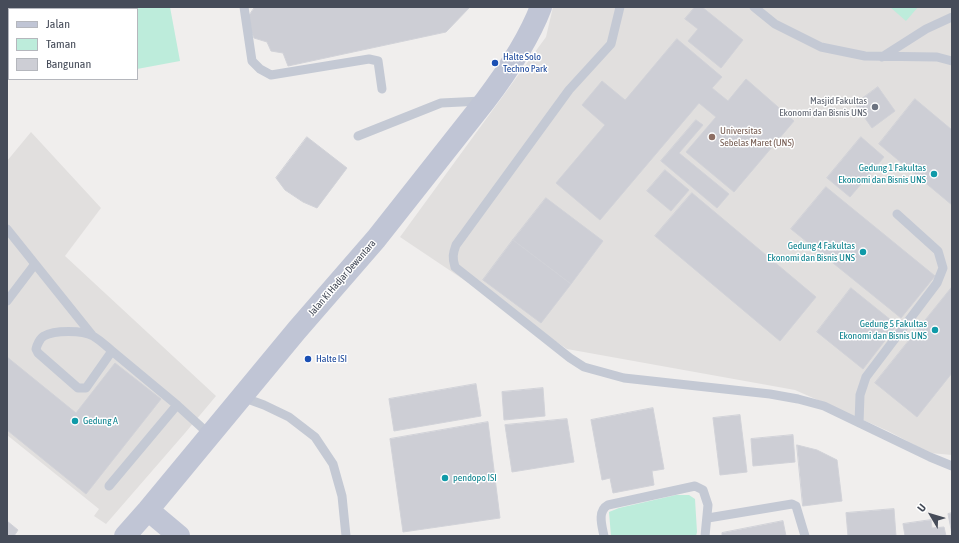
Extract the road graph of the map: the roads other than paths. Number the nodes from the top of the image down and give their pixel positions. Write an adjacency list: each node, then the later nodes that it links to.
1 (244, 7): 8 (lane)
2 (540, 7): 9 (main road, Jalan Ki Hadjar Dewantara)
3 (620, 7): 19 (lane)
4 (754, 7): 6 (lane)
5 (952, 17): 6 (lane)
6 (882, 56): 7 (lane)
7 (952, 61)
8 (382, 89)
9 (485, 101): 10 (lane); 17 (main road, Jalan Ki Hadjar Dewantara)
10 (358, 136)
11 (897, 214): 19 (lane)
12 (7, 229): 13 (lane)
13 (35, 264): 14 (lane); 15 (lane)
14 (7, 301)
15 (92, 335): 16 (lane); 16 (lane)
16 (112, 351): 18 (lane)
17 (242, 397): 20 (main road, Jalan Ki Hadjar Dewantara); 27 (lane)
18 (177, 405): 20 (lane); 22 (lane)
19 (859, 423): 21 (lane)
20 (210, 435): 23 (main road, Jalan Ki Hadjar Dewantara)
21 (952, 466)
22 (109, 486)
23 (148, 510): 25 (main road, Jalan Ki Hadjar Dewantara); 26 (main road)
24 (708, 518): 28 (lane); 29 (lane); 30 (lane)
25 (124, 536)
26 (179, 536)
27 (346, 536)
28 (604, 536)
29 (705, 536)
30 (805, 536)

